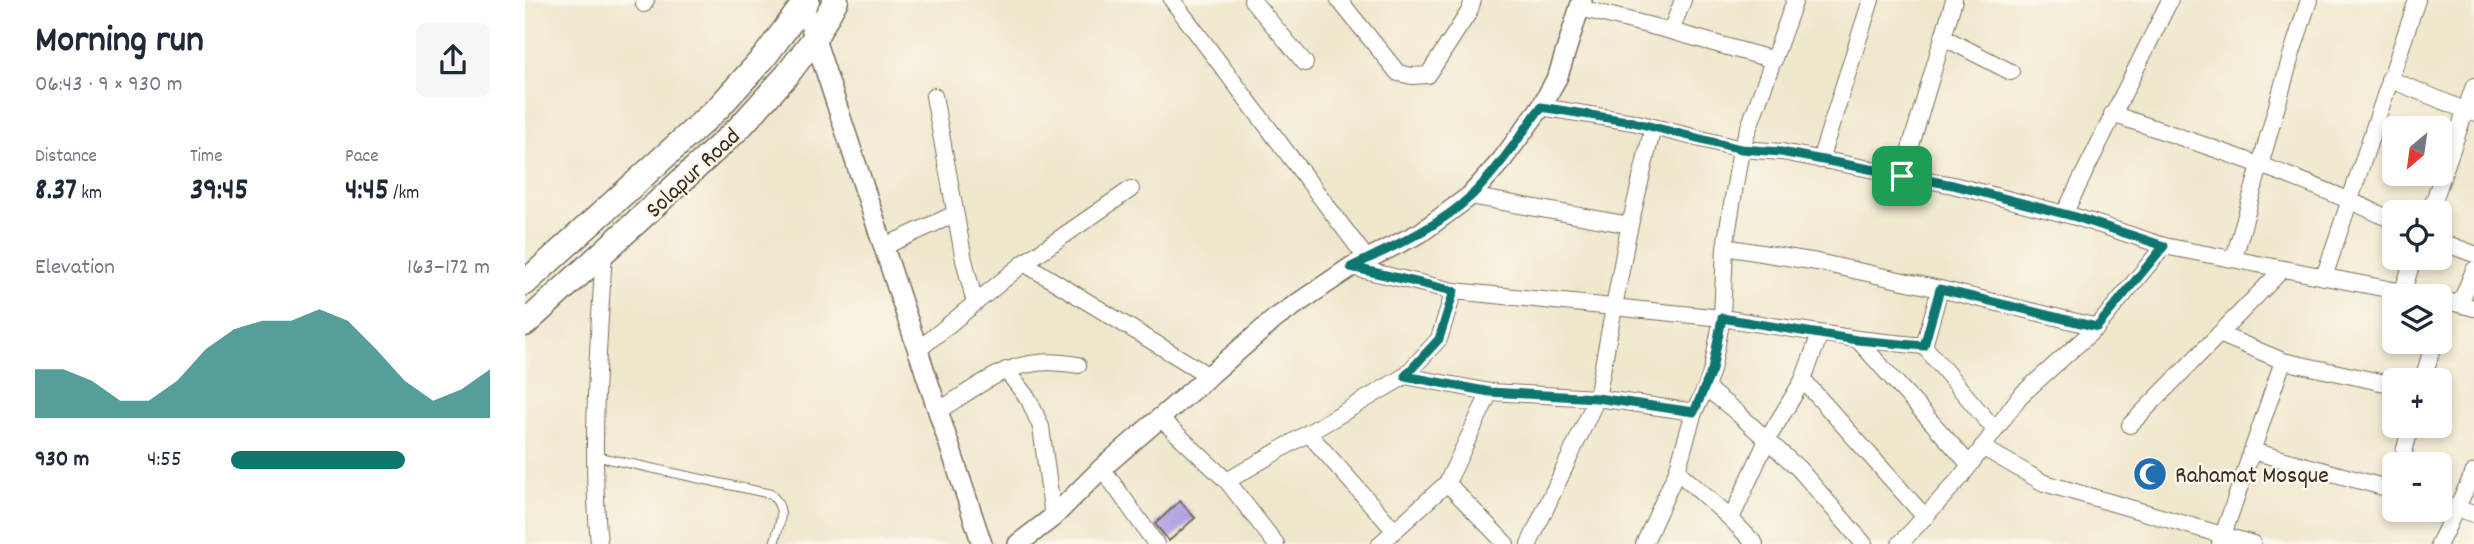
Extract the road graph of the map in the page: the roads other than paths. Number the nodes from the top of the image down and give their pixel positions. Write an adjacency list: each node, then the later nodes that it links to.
1 (836, 0): 17 (main road, Solapur Road)
2 (1172, 0): 47 (street)
3 (1252, 0): 19 (street)
4 (1339, 0): 13 (street)
5 (1683, 0): 15 (street)
6 (1795, 0): 18 (street)
7 (1871, 0): 29 (street)
8 (1954, 0): 16 (street)
9 (2170, 0): 26 (street)
10 (2309, 0): 30 (street)
11 (2417, 0): 21 (street)
12 (804, 2): 17 (street); 52 (main road, Solapur Road)
13 (1468, 4)
14 (1581, 4): 15 (street); 24 (street)
15 (1671, 32): 18 (street)
16 (1943, 37): 20 (street); 31 (street)
17 (814, 40): 42 (street); 44 (main road, Solapur Road)
18 (1774, 60): 28 (street)
19 (1305, 63)
20 (2011, 72)
21 (2389, 79): 25 (street); 34 (street)
22 (2474, 86): 25 (street)
23 (934, 96): 36 (street)
24 (1541, 107): 27 (street); 33 (street)
25 (2469, 112): 35 (street)
26 (2112, 114): 30 (street); 37 (street)
27 (1653, 127): 28 (street); 39 (street)
28 (1741, 149): 29 (street); 43 (street)
29 (1820, 160): 31 (street)
30 (2260, 164): 34 (street); 46 (street)
31 (1902, 176): 37 (street)
32 (1131, 189): 48 (street)
33 (1470, 196): 39 (street); 47 (street)
34 (2350, 199): 38 (street); 51 (street)
35 (2435, 200)
36 (955, 214): 42 (street); 56 (street)
37 (2064, 214): 40 (street)
38 (2382, 215)
39 (1630, 225): 58 (street)
40 (2164, 246): 46 (street); 61 (street)
41 (2452, 246): 45 (street)
42 (883, 247): 66 (street)
43 (1725, 247): 53 (street); 59 (street)
44 (604, 253): 60 (main road, Solapur Road); 86 (street)
45 (2474, 254)
46 (2234, 258): 49 (street)
47 (1359, 263): 55 (street); 70 (street)
48 (1024, 264): 56 (street); 70 (street)
49 (2283, 269): 51 (street); 63 (street)
50 (2474, 270): 57 (street)
51 (2324, 277): 54 (street)
52 (525, 284)
53 (1940, 289): 61 (street); 65 (street)
54 (2382, 289)
55 (1454, 291): 58 (street); 71 (street)
56 (975, 303): 66 (street)
57 (2455, 303)
58 (1614, 307): 59 (street); 76 (street)
59 (1722, 318): 62 (street); 74 (street)
60 (525, 324)
61 (2097, 327): 81 (street)
62 (1820, 334): 64 (street); 72 (street)
63 (2219, 334): 67 (street); 80 (street)
64 (1857, 340): 65 (street); 87 (street)
65 (1924, 346): 81 (street)
66 (918, 350): 77 (street)
67 (2283, 361): 73 (street); 85 (street)
68 (1078, 365): 69 (street)
69 (1006, 370): 77 (street); 97 (street)
70 (1209, 376): 79 (street)
71 (1405, 376): 75 (street); 82 (street)
72 (1803, 380): 83 (street); 98 (street)
73 (2382, 382)
74 (1706, 388): 78 (street); 83 (street)
75 (1490, 392): 76 (street); 92 (street)
76 (1597, 398): 78 (street); 111 (street)
77 (938, 411): 105 (street)
78 (1694, 412): 89 (street)
79 (1160, 418): 88 (street); 91 (street)
80 (2130, 425)
81 (1995, 430): 84 (street)
82 (1308, 433): 91 (street); 101 (street)
83 (1767, 440): 99 (street); 114 (street)
84 (1982, 447): 87 (street); 102 (street)
85 (2252, 451): 93 (street); 102 (street)
86 (595, 456): 103 (street); 104 (lane)
87 (1970, 465): 98 (street)
88 (1102, 468): 97 (street); 107 (street)
89 (1677, 471): 99 (street); 112 (street)
90 (2474, 472): 94 (street)
91 (1227, 481): 108 (street)
92 (1447, 483): 101 (street); 110 (street)
93 (2382, 487)
94 (2452, 500)
95 (2452, 507): 96 (street)
96 (2474, 514)
97 (1053, 517): 106 (street)
98 (1925, 517): 115 (street)
99 (1731, 519): 113 (street)
100 (2444, 522): 117 (street)
101 (1395, 531): 109 (street)
102 (2222, 540): 116 (street)
103 (599, 544)
104 (774, 544)
105 (982, 544)
106 (1018, 544)
107 (1156, 544)
108 (1276, 544)
109 (1380, 544)
110 (1506, 544)
111 (1529, 544)
112 (1644, 544)
113 (1755, 544)
114 (1864, 544)
115 (1900, 544)
116 (2253, 544)
117 (2439, 544)

